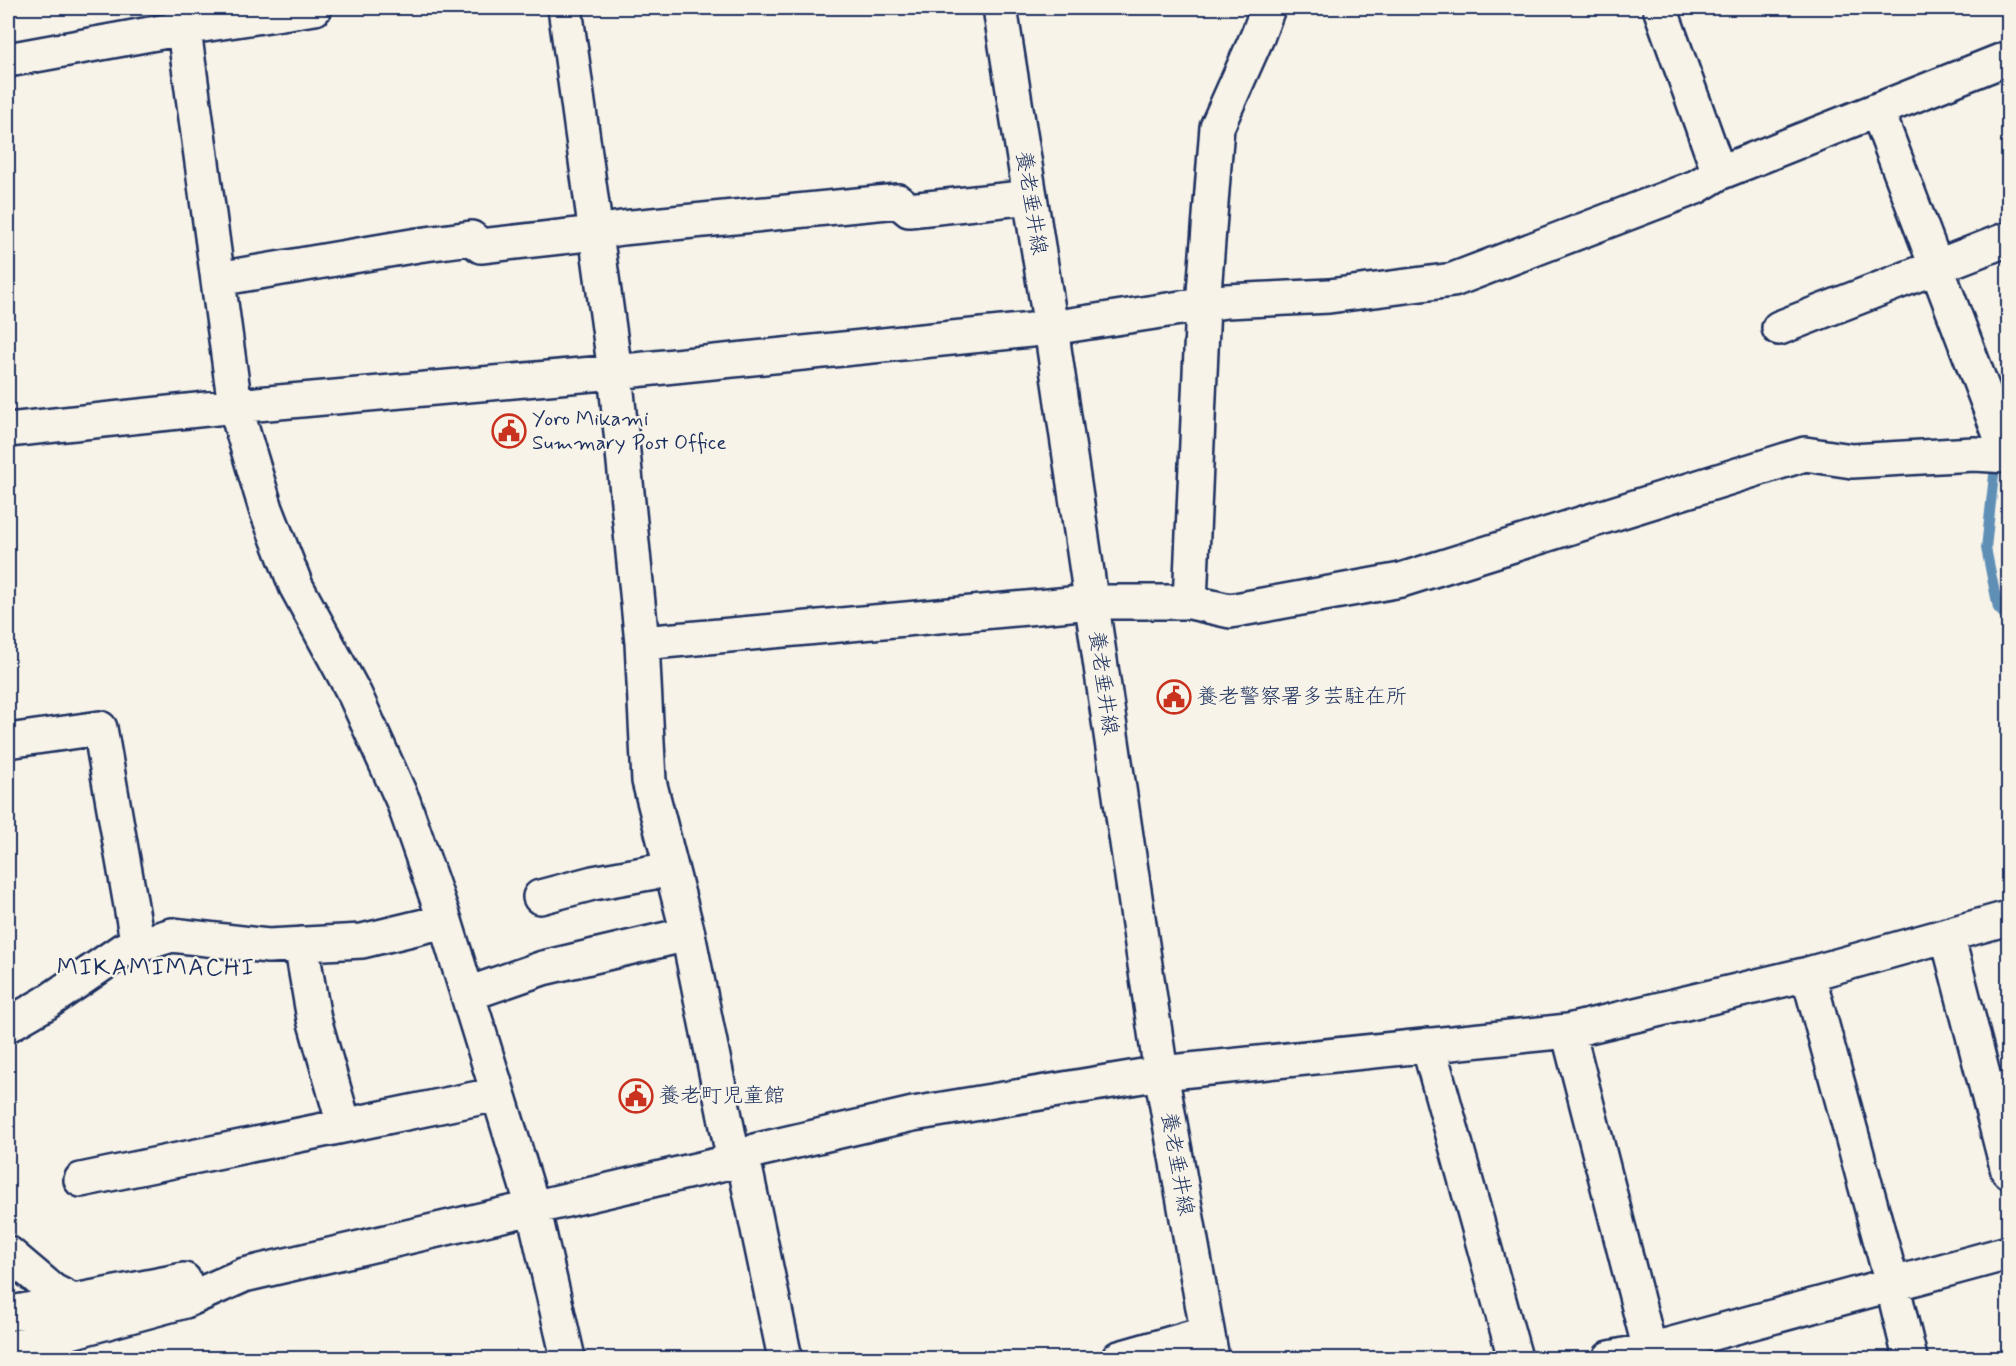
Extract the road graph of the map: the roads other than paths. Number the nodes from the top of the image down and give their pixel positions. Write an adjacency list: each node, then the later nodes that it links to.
1 (315, 8): 6 (street)
2 (565, 8): 12 (street)
3 (1000, 8): 11 (street, 養老垂井線)
4 (1268, 8): 16 (street)
5 (1668, 10): 10 (street)
6 (182, 18): 8 (street); 15 (street)
7 (2008, 58): 9 (street)
8 (8, 60)
9 (1877, 110): 10 (street); 14 (street)
10 (1719, 173): 16 (street)
11 (1030, 197): 12 (street); 17 (street, 養老垂井線)
12 (595, 231): 15 (street); 19 (street)
13 (2008, 239): 14 (street)
14 (1936, 267): 18 (street); 22 (street)
15 (218, 279): 20 (street)
16 (1203, 305): 17 (street); 24 (street)
17 (1051, 328): 19 (street); 23 (street, 養老垂井線)
18 (1779, 328)
19 (615, 372): 20 (street); 25 (street)
20 (235, 406): 21 (street); 30 (street)
21 (8, 429)
22 (2008, 456): 24 (street)
23 (1092, 602): 24 (street); 25 (street); 40 (street, 養老垂井線)
24 (1190, 602)
25 (642, 643): 27 (street)
26 (8, 741): 34 (street)
27 (671, 869): 28 (street); 31 (street)
28 (540, 897)
29 (2008, 918): 32 (street)
30 (445, 921): 33 (street); 36 (street)
31 (688, 934): 36 (street); 43 (street)
32 (1947, 935): 35 (street); 44 (street)
33 (301, 944): 34 (street); 42 (street)
34 (138, 946): 37 (street)
35 (1808, 974): 38 (street); 49 (street)
36 (468, 994): 41 (street)
37 (8, 1025)
38 (1568, 1031): 39 (street); 55 (street)
39 (1428, 1045): 40 (street); 59 (street)
40 (1161, 1073): 43 (street); 53 (street, 養老垂井線)
41 (498, 1094): 42 (street); 46 (street)
42 (344, 1125): 45 (street)
43 (734, 1161): 46 (street); 57 (street)
44 (2008, 1171)
45 (81, 1180)
46 (533, 1207): 50 (street); 56 (street)
47 (8, 1253): 51 (street)
48 (2008, 1253): 49 (street)
49 (1892, 1283): 55 (street); 61 (street)
50 (211, 1290): 51 (street); 54 (street)
51 (75, 1302): 52 (street)
52 (12, 1313)
53 (1210, 1346): 58 (street)
54 (8, 1349)
55 (1651, 1354): 60 (street)
56 (568, 1359)
57 (785, 1359)
58 (1119, 1359)
59 (1515, 1359)
60 (1610, 1359)
61 (1910, 1359)

